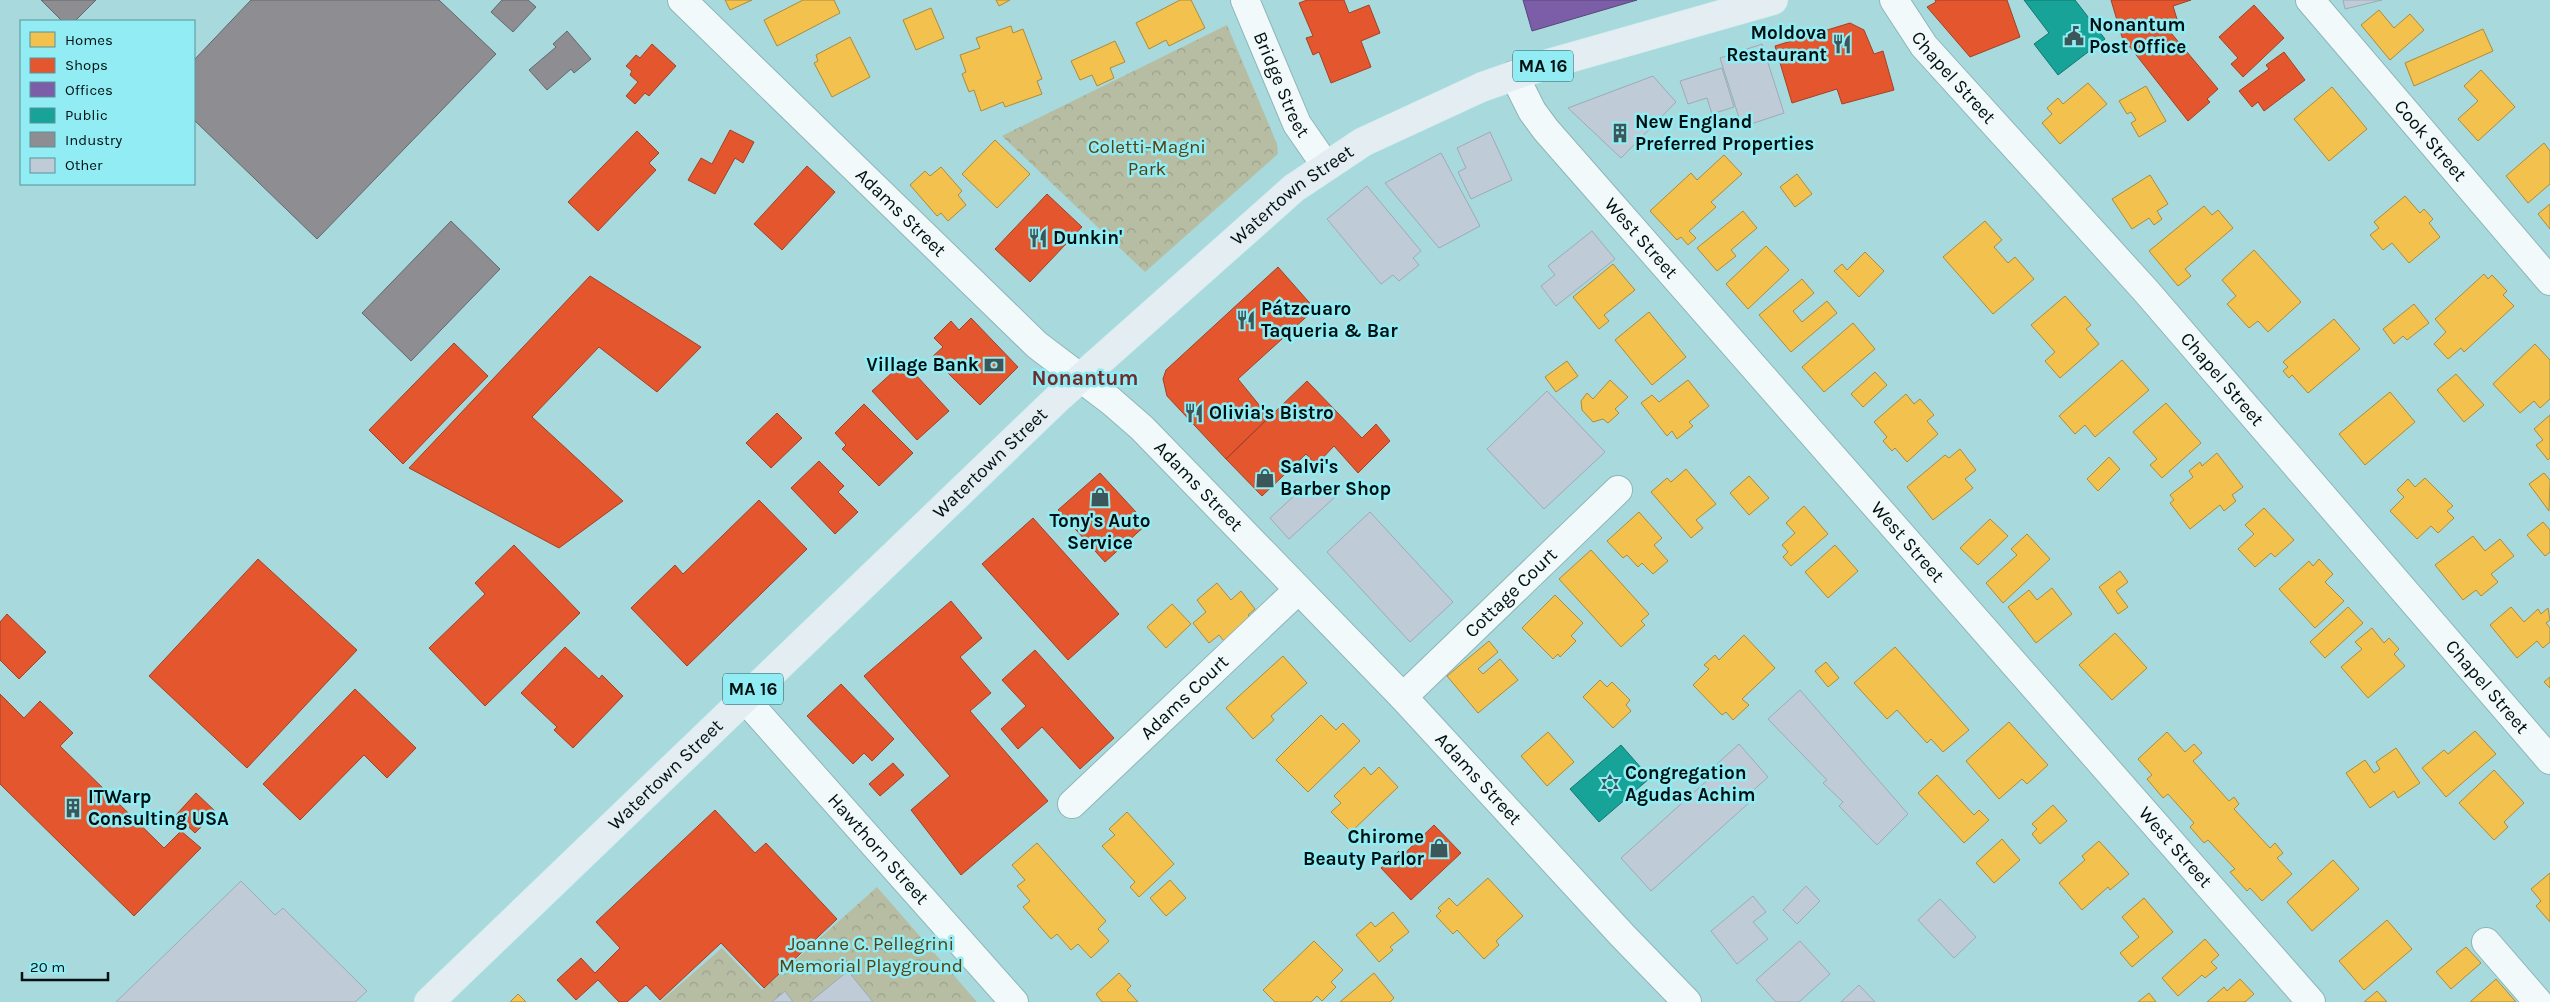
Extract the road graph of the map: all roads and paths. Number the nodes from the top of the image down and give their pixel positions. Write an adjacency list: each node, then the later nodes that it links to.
1 (682, 0): 9 (street, Adams Street)
2 (1245, 0): 7 (street, Bridge Street)
3 (1773, 0): 6 (main road, Watertown Street / MA 16)
4 (1894, 0): 14 (street, Chapel Street)
5 (2310, 0): 8 (street, Cook Street)
6 (1514, 75): 7 (main road, Watertown Street / MA 16); 20 (street, West Street)
7 (1326, 166): 9 (main road, Watertown Street / MA 16)
8 (2550, 282)
9 (1078, 379): 11 (street, Adams Street); 13 (main road, Watertown Street / MA 16)
10 (1618, 490): 12 (street, Cottage Court)
11 (1298, 590): 12 (street, Adams Street); 15 (street, Adams Court)
12 (1403, 697): 19 (street, Adams Street)
13 (744, 698): 17 (main road, Watertown Street / MA 16); 18 (street, Hawthorn Street)
14 (2550, 760)
15 (1072, 804)
16 (2486, 942): 21 (street)
17 (429, 1002)
18 (1014, 1002)
19 (1687, 1002)
20 (2311, 1002)
21 (2538, 1002)

